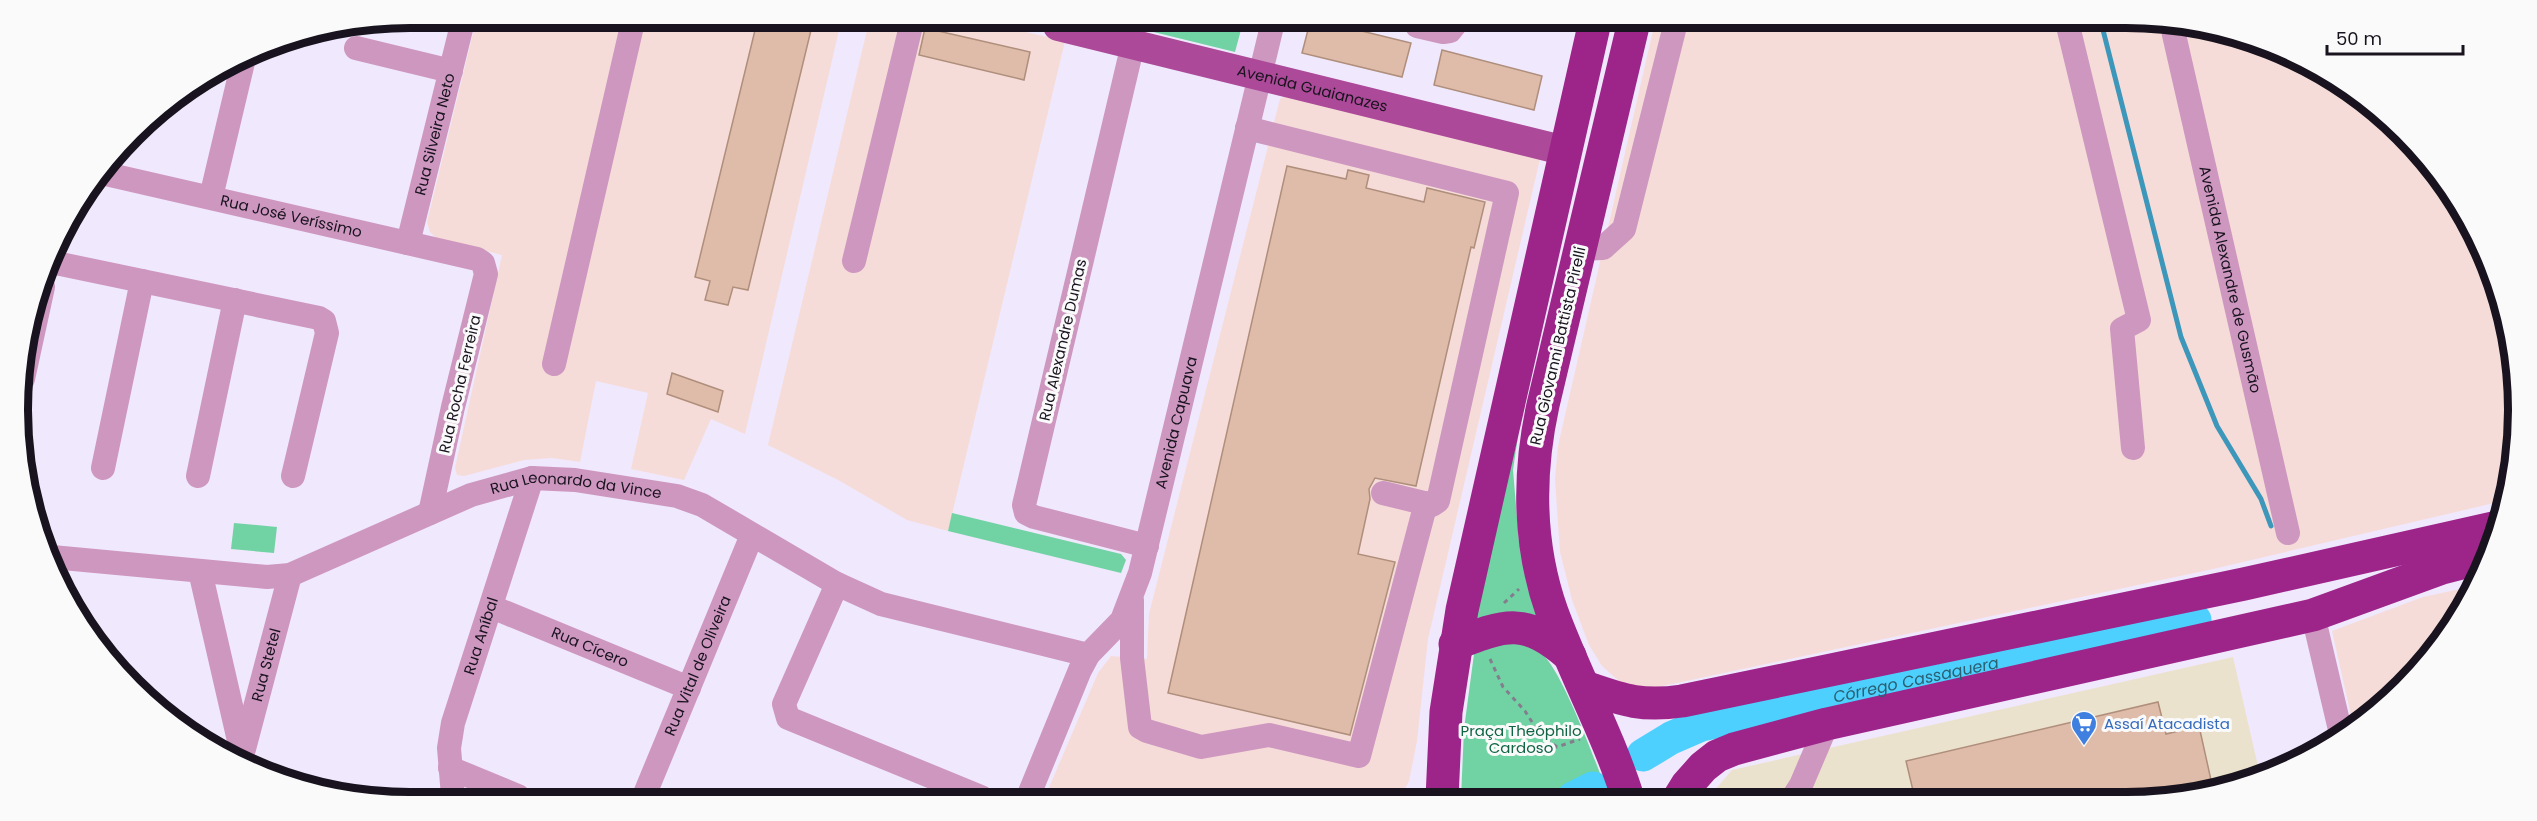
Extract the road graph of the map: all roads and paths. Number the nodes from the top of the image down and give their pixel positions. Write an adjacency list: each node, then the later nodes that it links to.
1 (462, 28): 16 (street, Rua Silveira Neto)
2 (632, 28): 29 (street)
3 (910, 28): 25 (street)
4 (1066, 28): 13 (main road, Avenida Guaianazes)
5 (1272, 28): 17 (street, Avenida Capuava)
6 (1426, 28): 7 (street)
7 (1452, 28)
8 (1594, 28): 19 (highway)
9 (1633, 28): 23 (highway, Rua Giovanni Battista Pirelli)
10 (1674, 28): 23 (street)
11 (2068, 28): 30 (street)
12 (2173, 32): 39 (street, Avenida Alexandre de Gusmão)
13 (1133, 44): 17 (main road, Avenida Guaianazes); 41 (street, Rua Alexandre Dumas)
14 (356, 48): 16 (street)
15 (242, 68): 21 (street)
16 (451, 71): 22 (street, Rua Silveira Neto)
17 (1260, 74): 18 (street, Avenida Capuava); 19 (main road, Avenida Guaianazes)
18 (1247, 128): 36 (street); 41 (street, Avenida Capuava)
19 (1566, 150): 51 (highway)
20 (110, 175): 21 (street, Rua José Veríssimo)
21 (211, 197): 22 (street, Rua José Veríssimo)
22 (408, 243): 24 (street, Rua José Veríssimo)
23 (1580, 249): 46 (highway, Rua Giovanni Battista Pirelli)
24 (477, 259): 37 (street, Rua Rocha Ferreira)
25 (854, 261)
26 (58, 264): 27 (street)
27 (142, 281): 28 (street); 31 (street)
28 (235, 300): 32 (street); 33 (street)
29 (554, 364)
30 (2133, 448)
31 (103, 468)
32 (198, 476)
33 (293, 476)
34 (532, 478): 37 (street, Rua Leonardo da Vince); 40 (street, Rua Leonardo da Vince); 49 (street, Rua Aníbal)
35 (1383, 493): 36 (street)
36 (1426, 503): 48 (street)
37 (430, 513): 45 (street, Rua Leonardo da Vince)
38 (2489, 529): 54 (highway)
39 (2288, 533)
40 (752, 535): 47 (street, Rua Leonardo da Vince); 55 (street, Rua Vital de Oliveira)
41 (1148, 546): 48 (street, Avenida Capuava)
42 (58, 558): 44 (street, Rua Leonardo da Vince)
43 (2478, 559): 50 (highway)
44 (200, 571): 45 (street, Rua Leonardo da Vince); 59 (street)
45 (290, 575): 60 (street, Rua Stetel)
46 (1543, 576): 51 (path); 53 (highway, Rua Giovanni Battista Pirelli)
47 (837, 584): 52 (street, Rua Leonardo da Vince); 65 (street)
48 (1132, 599): 52 (street, Avenida Capuava)
49 (492, 608): 55 (street, Rua Cícero); 61 (street, Rua Aníbal)
50 (2313, 615): 56 (highway); 57 (street)
51 (1480, 627): 53 (highway); 58 (path); 67 (highway)
52 (1088, 655): 66 (street, Avenida Capuava)
53 (1570, 656): 54 (highway, Rua Giovanni Battista Pirelli)
54 (1585, 687): 68 (highway, Rua Giovanni Battista Pirelli)
55 (689, 688): 64 (street, Rua Vital de Oliveira)
56 (1827, 724): 69 (highway); 70 (street)
57 (2340, 728)
58 (1578, 740)
59 (242, 753)
60 (244, 754)
61 (450, 768): 62 (street, Rua Aníbal); 63 (street)
62 (453, 792)
63 (508, 792)
64 (646, 792)
65 (969, 792)
66 (1031, 792)
67 (1441, 792)
68 (1626, 792)
69 (1683, 792)
70 (1796, 792)

